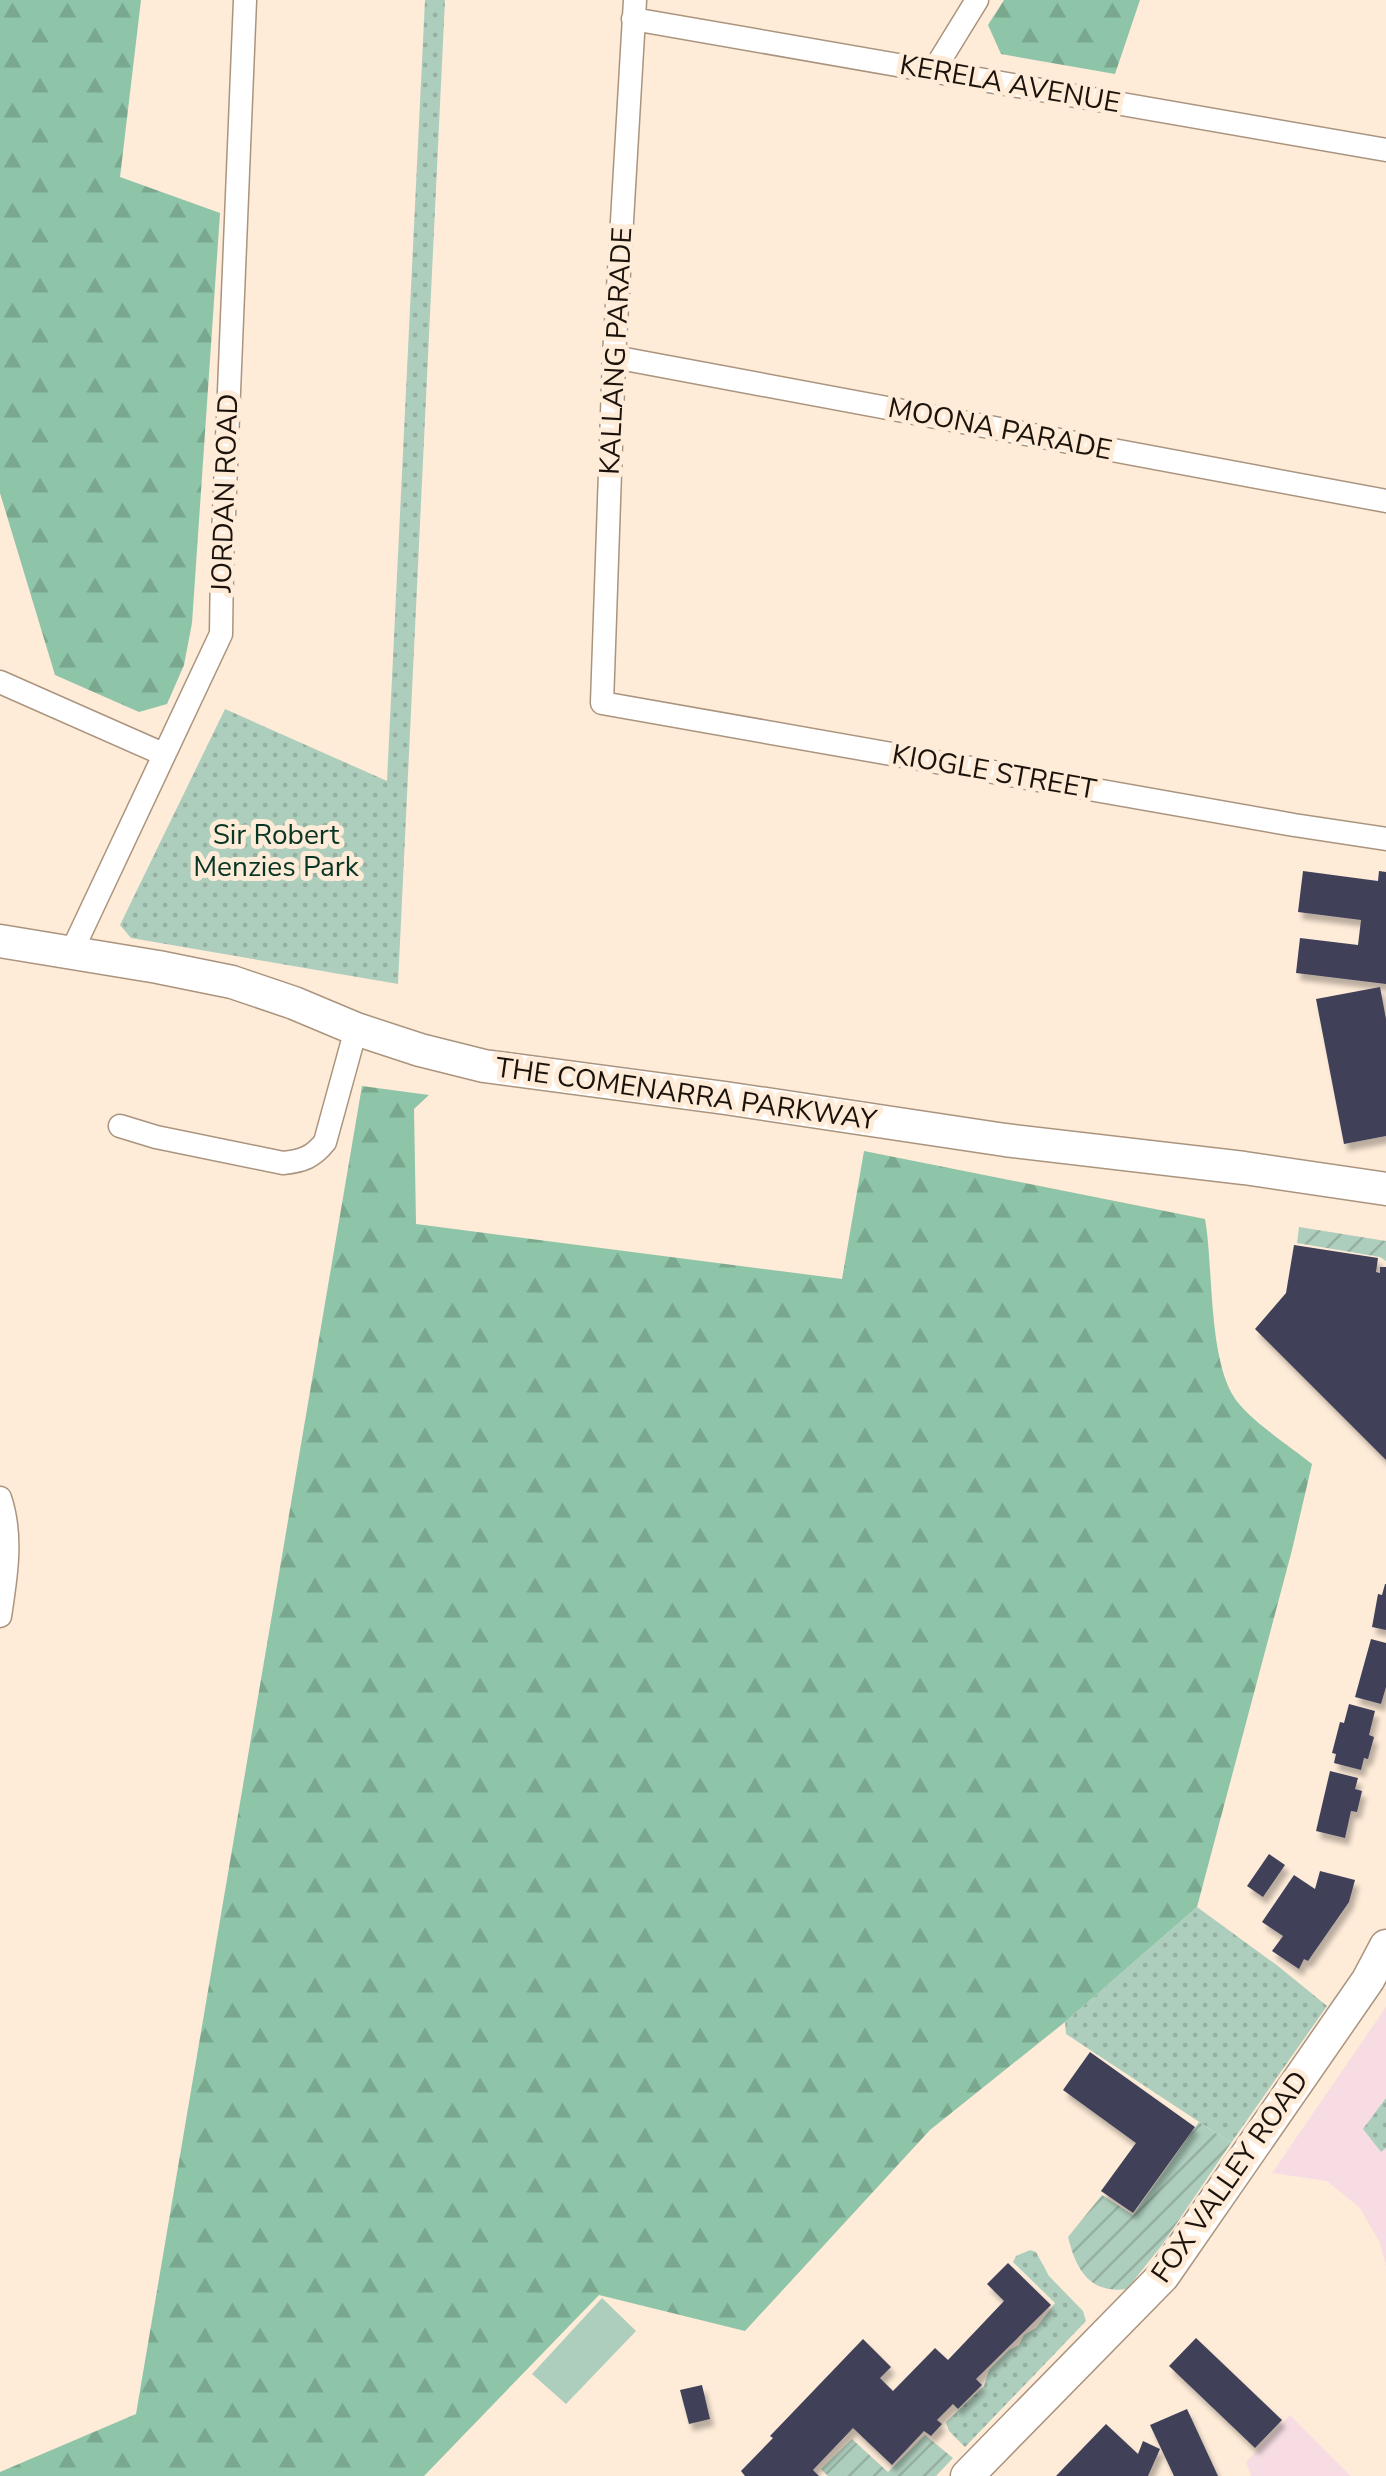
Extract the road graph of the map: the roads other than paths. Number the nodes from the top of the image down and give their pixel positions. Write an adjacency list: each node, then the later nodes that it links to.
1 (245, 0): 10 (street, JORDAN ROAD)
2 (977, 0): 4 (street)
3 (634, 9): 4 (street, KERELA AVENUE); 6 (street, KALLANG PARADE)
4 (934, 70): 5 (street, KERELA AVENUE)
5 (1386, 150)
6 (614, 358): 7 (street, MOONA PARADE); 9 (street, KALLANG PARADE)
7 (1386, 500)
8 (0, 682): 10 (street)
9 (602, 703): 11 (street, KIOGLE STREET)
10 (164, 754): 13 (street, JORDAN ROAD)
11 (1386, 838)
12 (0, 941): 13 (main road, THE COMENARRA PARKWAY)
13 (71, 953): 14 (main road, THE COMENARRA PARKWAY)
14 (356, 1029): 15 (street); 17 (main road, THE COMENARRA PARKWAY)
15 (120, 1126)
16 (1386, 1166): 17 (main road)
17 (1244, 1168): 18 (main road, THE COMENARRA PARKWAY)
18 (1386, 1189)
19 (0, 1498): 20 (street)
20 (0, 1616)
21 (1386, 1946): 22 (main road, FOX VALLEY ROAD)
22 (968, 2476)

